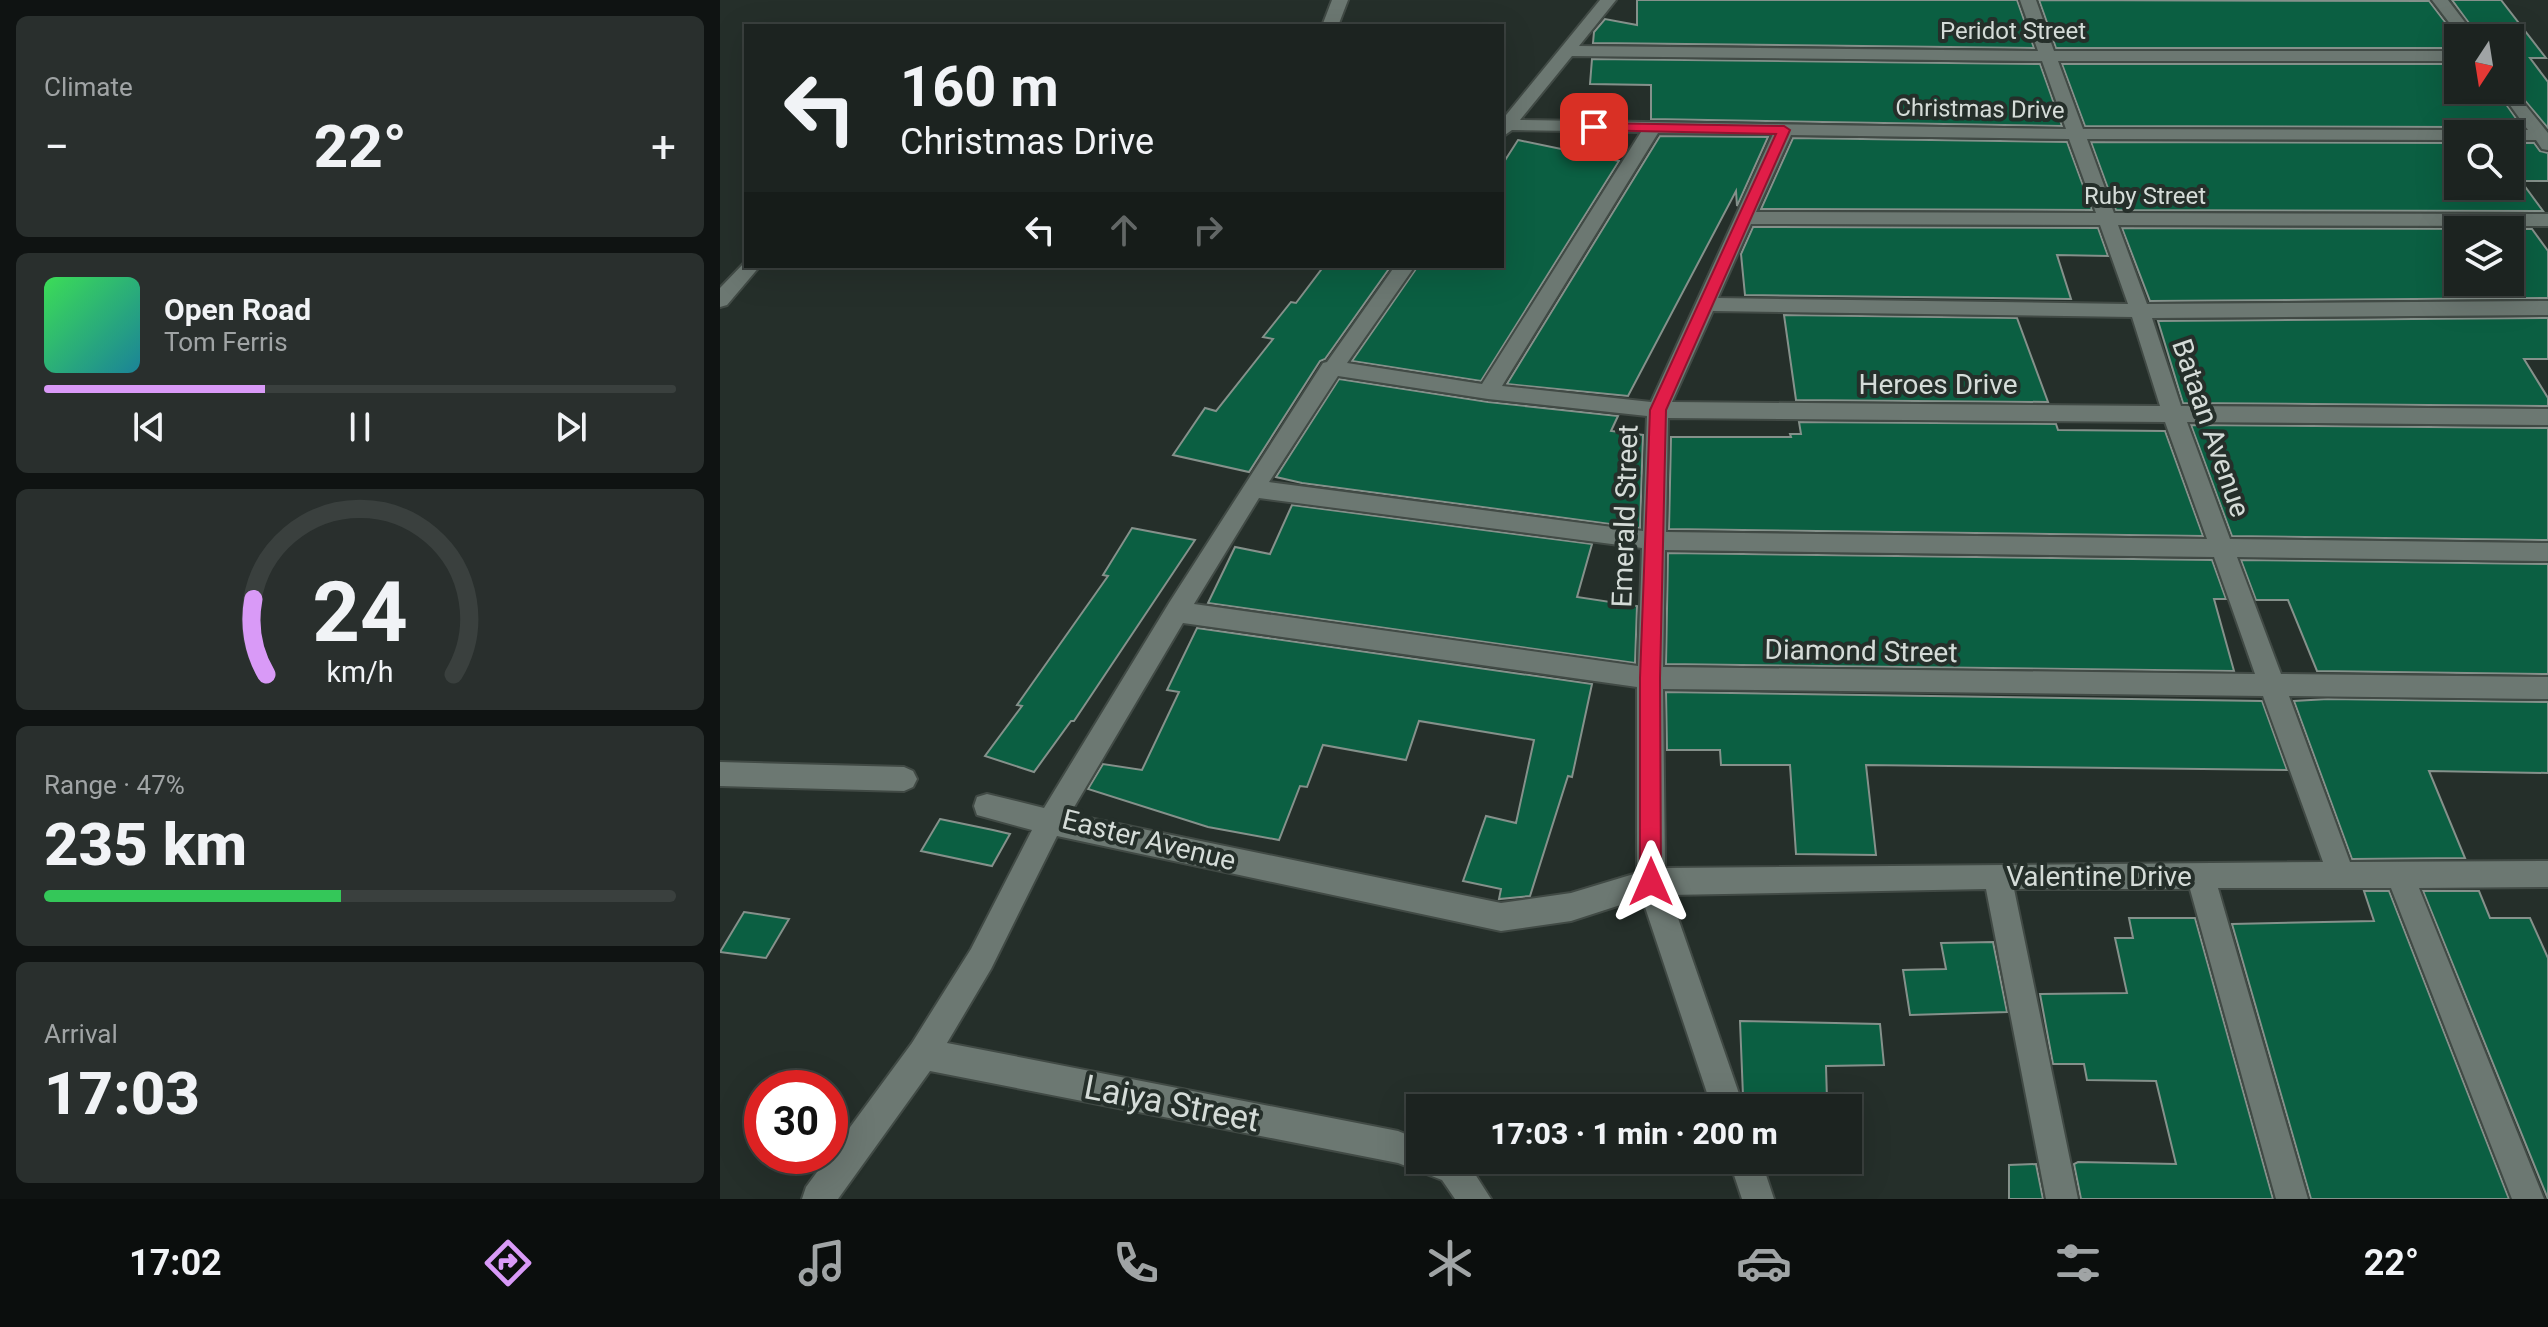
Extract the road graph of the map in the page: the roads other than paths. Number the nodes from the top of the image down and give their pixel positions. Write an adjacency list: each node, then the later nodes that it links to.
1 (1340, 0): 5 (street)
2 (1608, 0): 7 (street)
3 (2028, 0): 8 (street, Bataan Avenue)
4 (2440, 0): 6 (street)
5 (1331, 24)
6 (2458, 24)
7 (1567, 51): 8 (street, Peridot Street); 11 (street)
8 (2049, 56): 9 (street, Peridot Street); 15 (street, Bataan Avenue)
9 (2444, 56)
10 (2517, 104): 18 (street)
11 (1504, 126)
12 (1504, 127): 13 (street, Christmas Drive)
13 (1652, 129): 14 (street, Christmas Drive); 29 (street)
14 (1784, 130): 15 (street, Christmas Drive); 19 (street, Emerald Street)
15 (2076, 134): 16 (street, Christmas Drive); 20 (street, Bataan Avenue)
16 (2444, 135)
17 (2524, 137): 18 (street)
18 (2544, 140)
19 (1742, 218): 20 (street, Ruby Street); 25 (street, Emerald Street)
20 (2107, 220): 21 (street, Ruby Street); 27 (street, Bataan Avenue)
21 (2548, 220)
22 (748, 268): 24 (street)
23 (1404, 268): 28 (street, Easter Avenue)
24 (720, 300)
25 (1704, 304): 27 (street); 30 (street, Emerald Street)
26 (2548, 308): 27 (street)
27 (2140, 311): 31 (street, Bataan Avenue)
28 (1330, 368): 29 (street, Heroes Drive); 33 (street, Easter Avenue)
29 (1488, 392): 30 (street, Heroes Drive)
30 (1658, 410): 31 (street, Heroes Drive); 34 (street, Emerald Street)
31 (2173, 414): 32 (street, Heroes Drive); 35 (street, Bataan Avenue)
32 (2548, 417)
33 (1255, 489): 34 (street); 37 (street, Easter Avenue)
34 (1654, 541): 35 (street); 38 (street, Emerald Street)
35 (2221, 548): 36 (street); 39 (street, Bataan Avenue)
36 (2548, 552)
37 (1177, 612): 38 (street, Diamond Street); 44 (street, Easter Avenue)
38 (1650, 678): 39 (street, Diamond Street); 50 (street, Emerald Street)
39 (2271, 687): 40 (street, Diamond Street); 45 (street, Bataan Avenue)
40 (2548, 688)
41 (720, 774): 42 (street)
42 (904, 779)
43 (987, 806): 44 (street)
44 (1050, 822): 50 (street, Easter Avenue); 51 (street)
45 (2341, 874): 47 (street, Valentine Drive); 49 (street, Valentine Drive)
46 (2548, 874): 47 (street, Valentine Drive)
47 (2400, 875): 61 (street)
48 (1997, 876): 49 (street, Valentine Drive); 50 (street, Valentine Drive); 59 (street)
49 (2201, 877): 60 (street)
50 (1651, 882): 52 (street)
51 (923, 1054): 53 (street, Laiya Street); 56 (street)
52 (1723, 1094)
53 (1406, 1150)
54 (1457, 1174): 57 (street)
55 (1750, 1174): 58 (street)
56 (818, 1199)
57 (1475, 1199)
58 (1758, 1199)
59 (2062, 1199)
60 (2292, 1199)
61 (2528, 1199)

